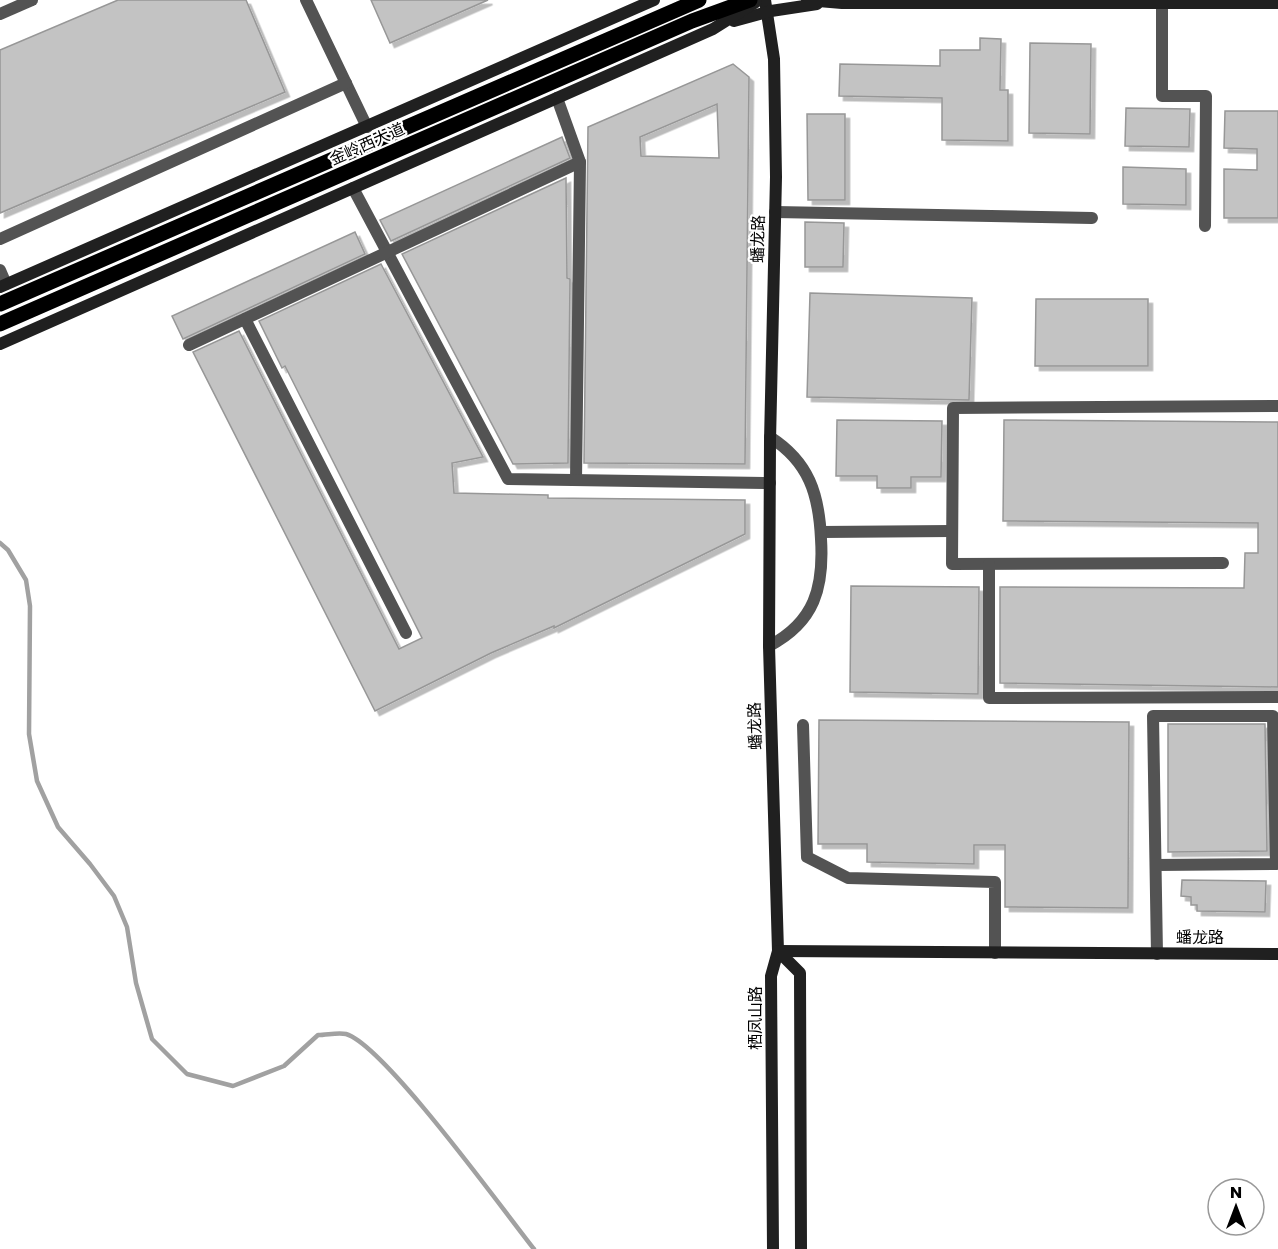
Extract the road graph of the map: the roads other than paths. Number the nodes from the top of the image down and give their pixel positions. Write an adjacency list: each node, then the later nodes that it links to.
1 (32, 0): 12 (street)
2 (306, 0): 14 (street)
3 (654, 0): 16 (street)
4 (699, 0): 26 (main road, 金岭西大道)
5 (750, 0): 28 (main road, 金岭西大道)
6 (759, 0): 13 (street)
7 (807, 0): 8 (street)
8 (842, 3): 9 (street); 11 (street)
9 (1162, 3): 10 (street); 21 (street)
10 (1278, 3)
11 (766, 6): 13 (street); 19 (street, 蟠龙路)
12 (0, 14)
13 (713, 29): 15 (street)
14 (346, 83): 16 (street); 22 (street)
15 (557, 98): 17 (street); 18 (street)
16 (367, 127): 25 (street)
17 (580, 162): 23 (street); 33 (street)
18 (353, 188): 23 (street); 29 (street)
19 (775, 212): 20 (street); 32 (street, 蟠龙路)
20 (1092, 218)
21 (1205, 226)
22 (0, 239)
23 (387, 252): 27 (street); 33 (street)
24 (0, 270): 25 (street)
25 (3, 285)
26 (0, 304)
27 (245, 319): 30 (street); 39 (street)
28 (0, 324)
29 (0, 344)
30 (189, 345)
31 (1278, 406): 35 (street)
32 (770, 437): 34 (street, 蟠龙路); 36 (street)
33 (576, 480): 34 (street)
34 (770, 483): 40 (street, 蟠龙路)
35 (952, 531): 36 (street); 38 (street)
36 (821, 532): 40 (street)
37 (1223, 563): 38 (street)
38 (989, 564): 41 (street)
39 (406, 633)
40 (769, 646): 44 (street, 蟠龙路)
41 (1278, 697)
42 (803, 725): 45 (street)
43 (1156, 866): 43 (street); 46 (street)
44 (778, 951): 45 (street, 蟠龙路); 48 (street, 栖凤山路); 49 (street)
45 (995, 952): 46 (street, 蟠龙路)
46 (1157, 954): 47 (street, 蟠龙路)
47 (1278, 954)
48 (773, 1249)
49 (801, 1249)

